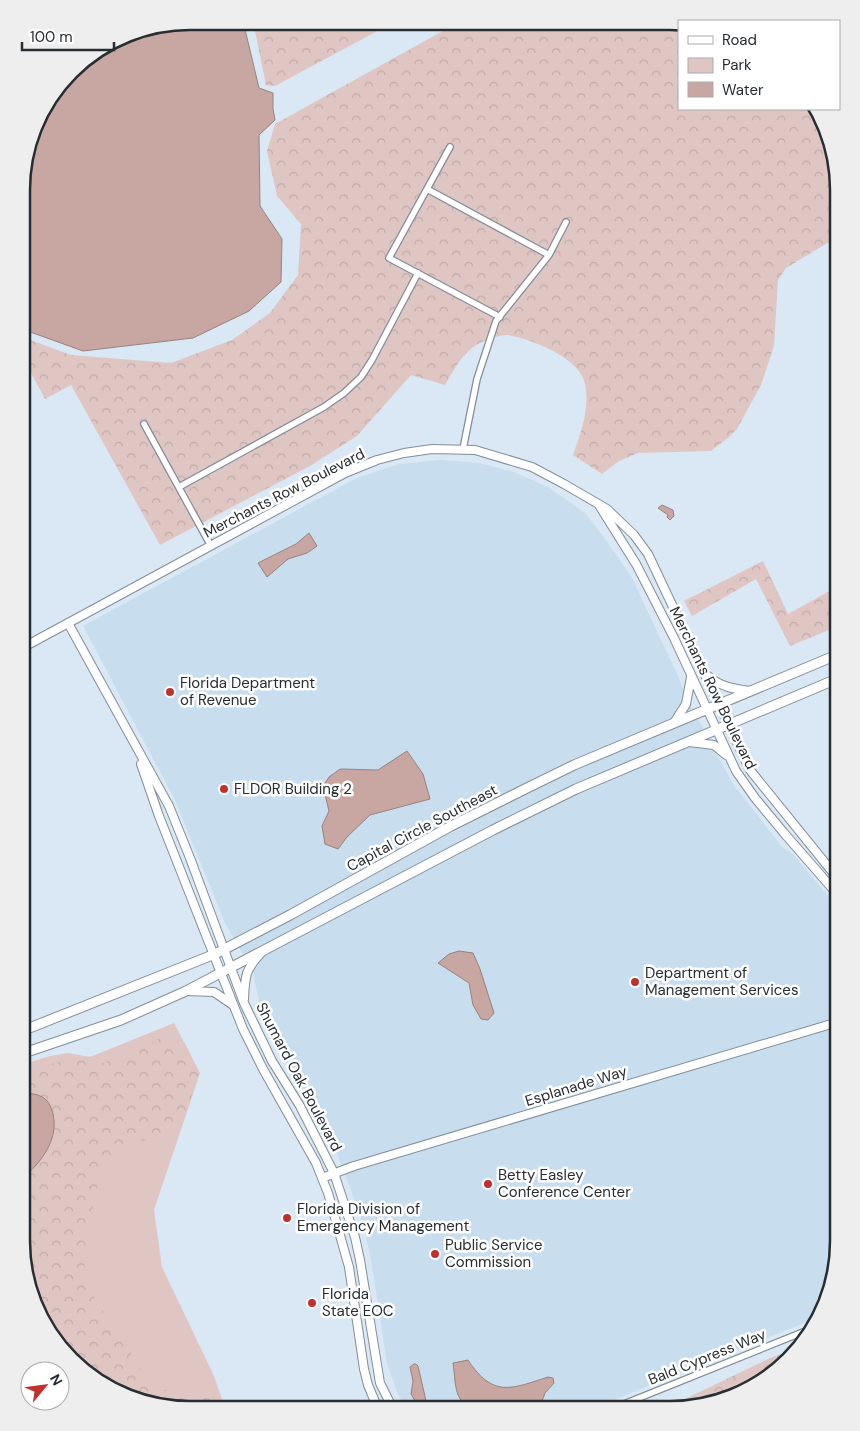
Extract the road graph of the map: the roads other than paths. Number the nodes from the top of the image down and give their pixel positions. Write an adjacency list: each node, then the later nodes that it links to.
1 (450, 147): 2 (street)
2 (427, 189): 4 (street); 5 (street)
3 (566, 222): 4 (street)
4 (549, 255): 6 (street)
5 (418, 273): 6 (street); 9 (street)
6 (500, 317): 8 (street)
7 (144, 424): 9 (street)
8 (462, 449): 10 (street, Merchants Row Boulevard); 11 (street, Merchants Row Boulevard)
9 (178, 487): 11 (street)
10 (599, 505): 15 (street, Merchants Row Boulevard); 16 (street, Merchants Row Boulevard)
11 (211, 546): 12 (street, Merchants Row Boulevard)
12 (68, 623): 13 (street, Merchants Row Boulevard); 24 (street, Shumard Oak Boulevard)
13 (30, 644)
14 (830, 658): 18 (main road, Capital Circle Southeast)
15 (706, 675): 18 (street); 19 (street, Merchants Row Boulevard)
16 (691, 677): 20 (street, Merchants Row Boulevard); 21 (street)
17 (830, 682): 22 (main road)
18 (750, 692): 19 (main road, Capital Circle Southeast)
19 (719, 704): 20 (main road, Capital Circle Southeast); 22 (street, Merchants Row Boulevard)
20 (707, 709): 21 (main road, Capital Circle Southeast); 23 (street, Merchants Row Boulevard)
21 (674, 723): 31 (main road, Capital Circle Southeast)
22 (728, 724): 23 (main road); 27 (street, Merchants Row Boulevard)
23 (716, 730): 25 (main road); 26 (street, Merchants Row Boulevard)
24 (133, 741): 31 (street, Shumard Oak Boulevard); 33 (street, Shumard Oak Boulevard)
25 (687, 742): 26 (street); 32 (main road)
26 (730, 758): 28 (street, Merchants Row Boulevard)
27 (802, 836): 28 (street); 29 (street, Merchants Row Boulevard)
28 (794, 844): 30 (street, Merchants Row Boulevard)
29 (830, 870)
30 (830, 885)
31 (224, 950): 33 (main road, Capital Circle Southeast); 34 (street, Shumard Oak Boulevard)
32 (262, 951): 34 (main road); 37 (street)
33 (215, 954): 35 (street, Shumard Oak Boulevard); 40 (main road, Capital Circle Southeast)
34 (230, 966): 35 (main road); 37 (street, Shumard Oak Boulevard)
35 (221, 971): 36 (main road); 38 (street, Shumard Oak Boulevard)
36 (186, 991): 38 (street); 41 (main road)
37 (244, 1003): 42 (street, Shumard Oak Boulevard)
38 (234, 1005): 43 (street, Shumard Oak Boulevard)
39 (830, 1024): 44 (street, Esplanade Way)
40 (30, 1028)
41 (30, 1051)
42 (300, 1106): 43 (street); 44 (street, Shumard Oak Boulevard)
43 (288, 1114): 45 (street, Shumard Oak Boulevard)
44 (334, 1173): 45 (street, Esplanade Way); 48 (street, Shumard Oak Boulevard)
45 (322, 1178): 47 (street, Shumard Oak Boulevard)
46 (800, 1333): 49 (street, Bald Cypress Way)
47 (375, 1401)
48 (389, 1401)
49 (632, 1401)

